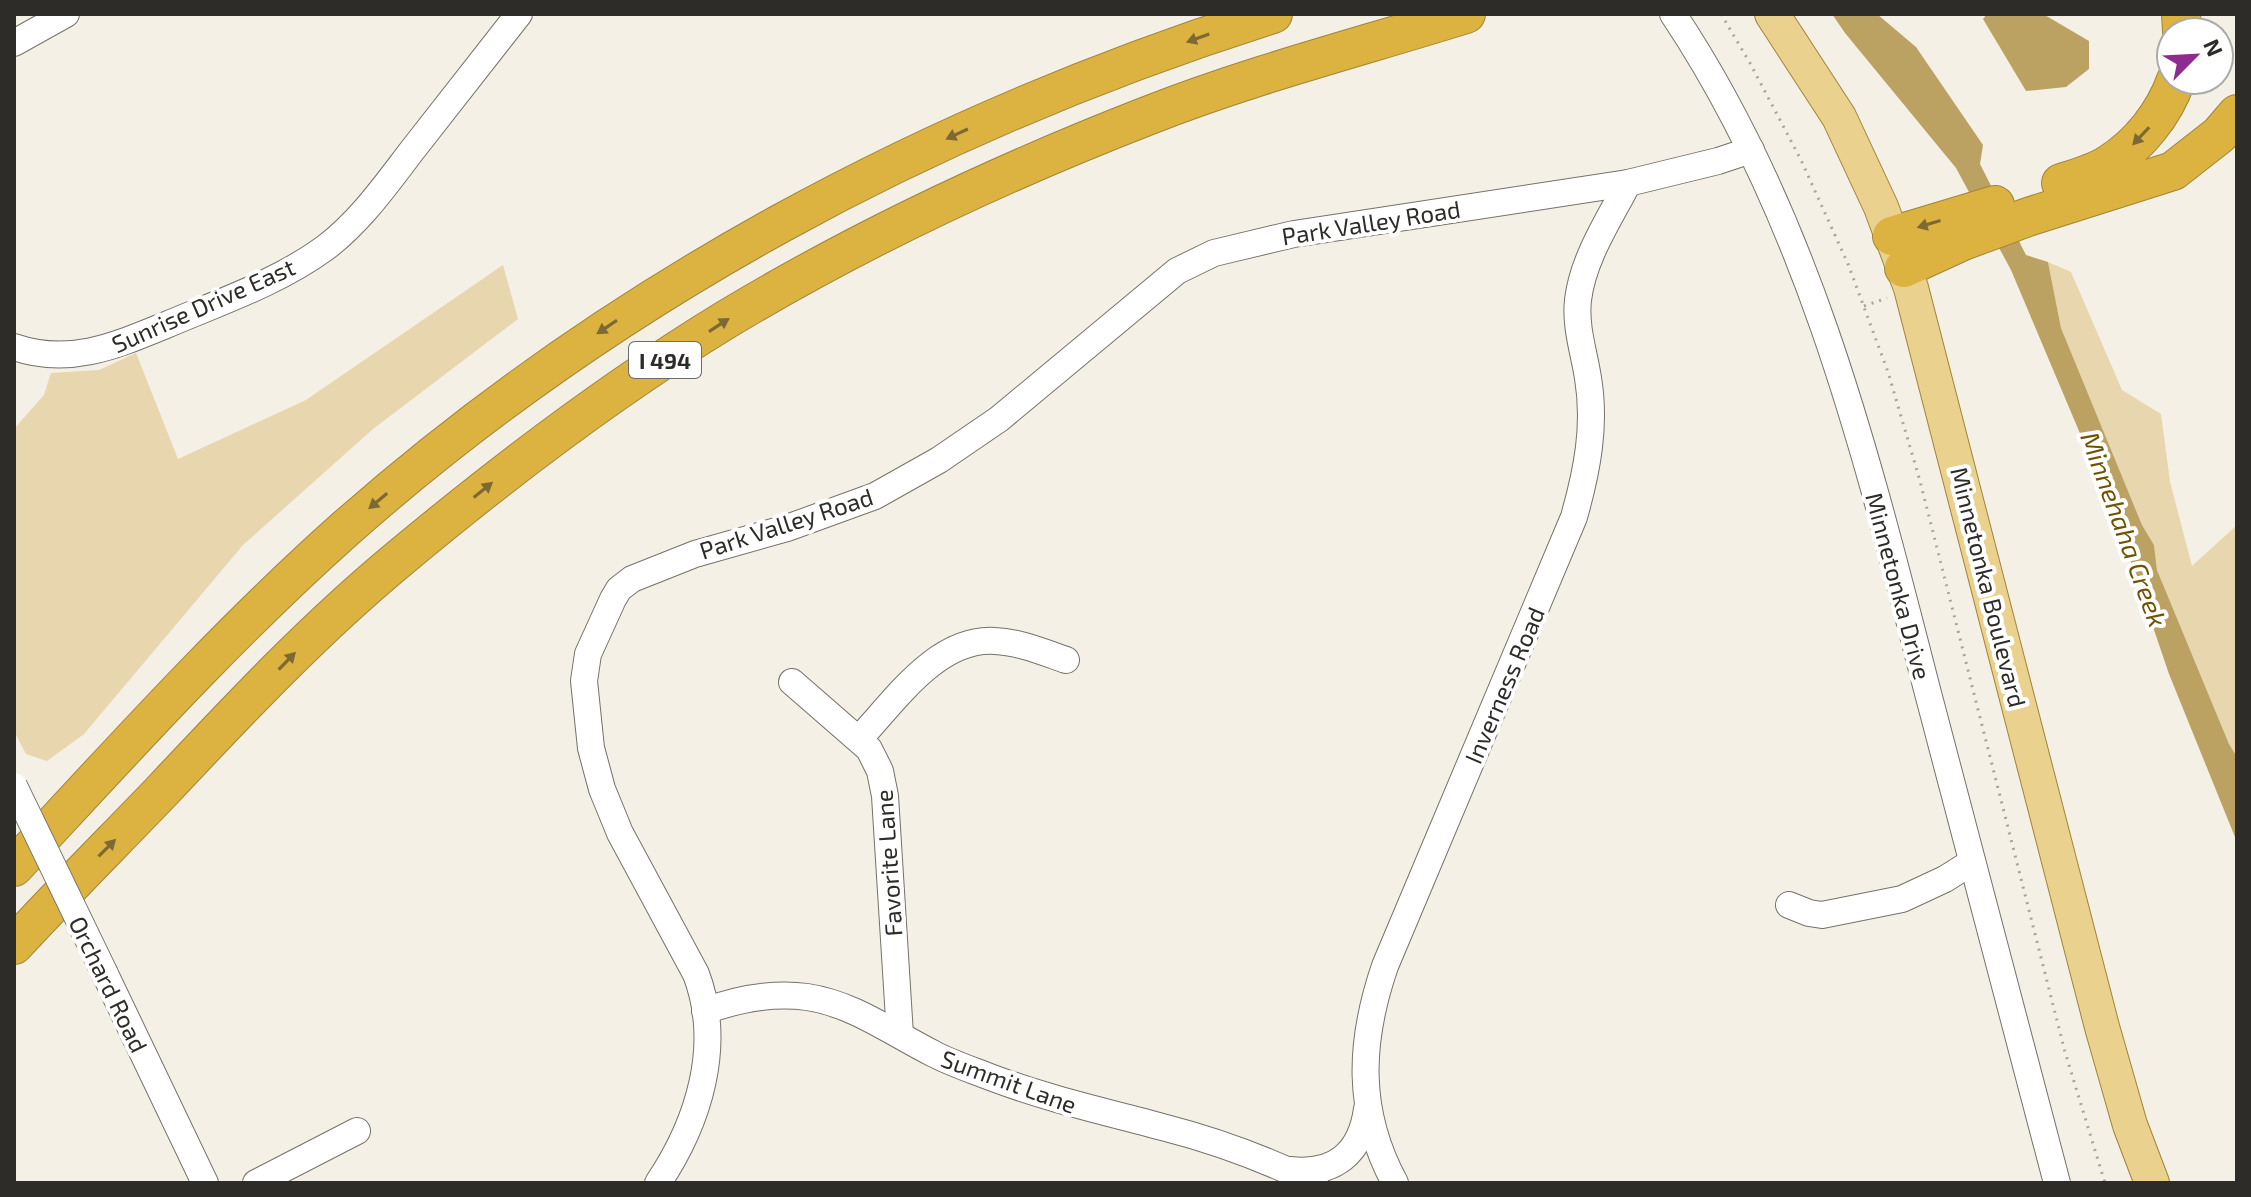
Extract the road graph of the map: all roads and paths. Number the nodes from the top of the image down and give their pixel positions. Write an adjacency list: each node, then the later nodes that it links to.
1 (66, 14): 8 (street)
2 (519, 14): 17 (street, Sunrise Drive East)
3 (1273, 14): 23 (highway, I 494, one-way to 23)
4 (1466, 14): 25 (highway, I 494, one-way to 4)
5 (1673, 14): 12 (street, Minnetonka Drive)
6 (1721, 14): 16 (path)
7 (1772, 14): 15 (main road, Minnetonka Boulevard)
8 (14, 43)
9 (2169, 96): 15 (highway, one-way to 15)
10 (2237, 114): 14 (highway)
11 (2237, 144): 14 (highway)
12 (1751, 150): 13 (street, Park Valley Road); 22 (street, Minnetonka Drive)
13 (1628, 183): 26 (street, Park Valley Road); 28 (street, Inverness Road)
14 (2028, 217): 15 (highway)
15 (1895, 267): 16 (path); 38 (main road, Minnetonka Boulevard)
16 (1863, 306): 37 (path)
17 (14, 347)
18 (1066, 660): 20 (street)
19 (792, 682): 20 (street, Favorite Lane)
20 (859, 739): 27 (street, Favorite Lane)
21 (14, 786): 31 (street, Orchard Road, bridge)
22 (1972, 862): 24 (street); 36 (street, Minnetonka Drive)
23 (14, 867)
24 (1789, 905)
25 (14, 945)
26 (705, 1011): 27 (street, Summit Lane); 33 (street, Park Valley Road)
27 (900, 1035): 30 (street, Summit Lane)
28 (1367, 1108): 30 (street); 35 (street, Inverness Road)
29 (357, 1131): 32 (street)
30 (1286, 1170): 34 (street, Summit Lane)
31 (205, 1183)
32 (256, 1183)
33 (658, 1183)
34 (1315, 1183)
35 (1395, 1183)
36 (2057, 1183)
37 (2105, 1183)
38 (2152, 1183)

